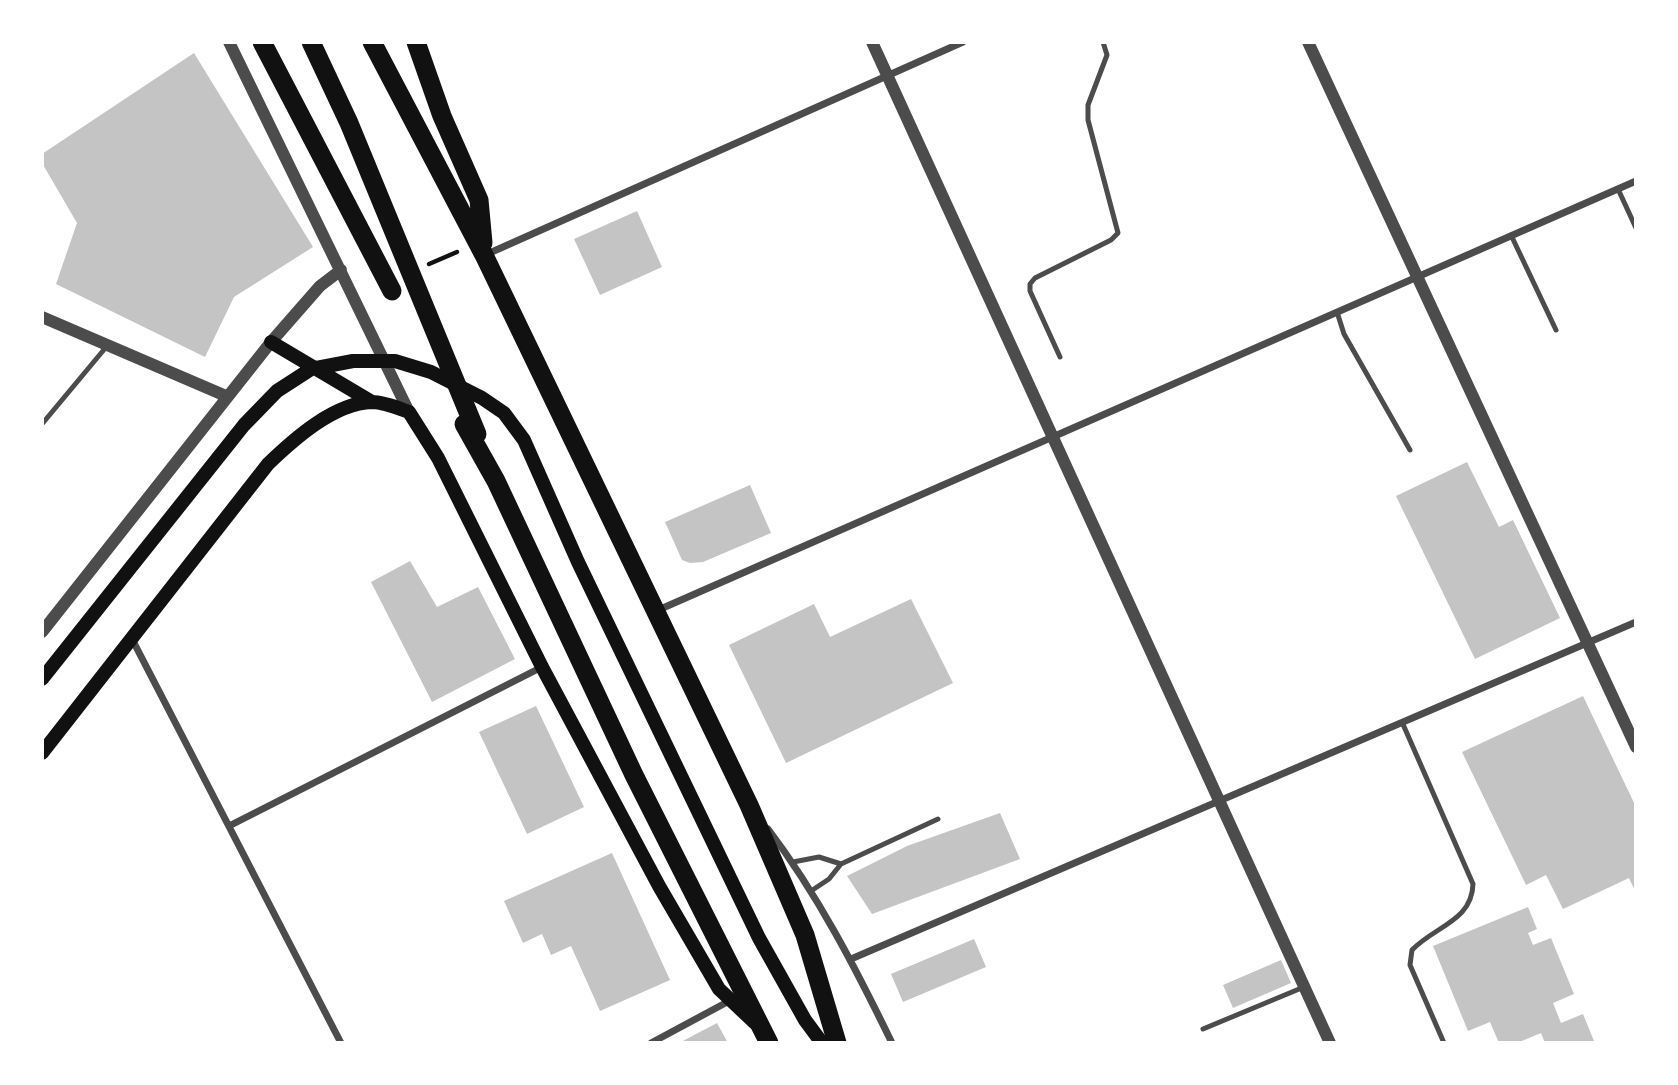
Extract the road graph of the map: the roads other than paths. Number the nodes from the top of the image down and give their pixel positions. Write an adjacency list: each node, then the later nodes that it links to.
1 (229, 42): 16 (street)
2 (262, 42): 18 (highway)
3 (311, 42): 32 (highway)
4 (372, 42): 15 (highway)
5 (416, 42): 15 (highway)
6 (872, 42): 10 (street)
7 (963, 42): 10 (street)
8 (1103, 42): 24 (lane)
9 (1308, 42): 17 (street)
10 (887, 76): 15 (street); 30 (street)
11 (1636, 181): 12 (street)
12 (1618, 189): 13 (lane); 14 (street)
13 (1636, 228)
14 (1511, 235): 17 (street); 21 (lane)
15 (484, 255): 33 (highway)
16 (341, 270): 22 (street); 27 (street)
17 (1417, 277): 19 (street); 37 (street)
18 (392, 291)
19 (1337, 312): 30 (street); 31 (lane)
20 (42, 317): 23 (street)
21 (1556, 330)
22 (271, 342): 25 (street); 26 (main road)
23 (108, 345): 25 (street); 29 (lane)
24 (1060, 356)
25 (226, 396): 35 (street)
26 (372, 402): 27 (main road); 36 (main road)
27 (409, 412): 38 (main road)
28 (464, 424): 32 (highway)
29 (42, 425)
30 (1052, 437): 33 (street); 43 (street)
31 (1410, 450)
32 (496, 481): 54 (highway)
33 (656, 611): 44 (highway)
34 (1636, 622): 37 (street)
35 (42, 632)
36 (131, 637): 42 (main road); 46 (street)
37 (1587, 643): 40 (street); 41 (street)
38 (542, 667): 46 (street); 52 (main road)
39 (42, 679): 57 (main road)
40 (1402, 722): 43 (street); 61 (lane)
41 (1636, 747)
42 (42, 753)
43 (1219, 801): 50 (street); 51 (street)
44 (749, 805): 47 (street); 58 (highway)
45 (938, 819): 48 (lane)
46 (231, 825): 55 (street)
47 (793, 862): 48 (lane); 49 (street)
48 (841, 864): 49 (lane)
49 (811, 891): 50 (street)
50 (851, 959): 59 (street)
51 (1304, 987): 53 (lane); 60 (street)
52 (731, 1000): 54 (main road); 56 (street)
53 (1203, 1029)
54 (766, 1037)
55 (338, 1042)
56 (651, 1043)
57 (822, 1043)
58 (837, 1043)
59 (892, 1043)
60 (1330, 1043)
61 (1444, 1043)

